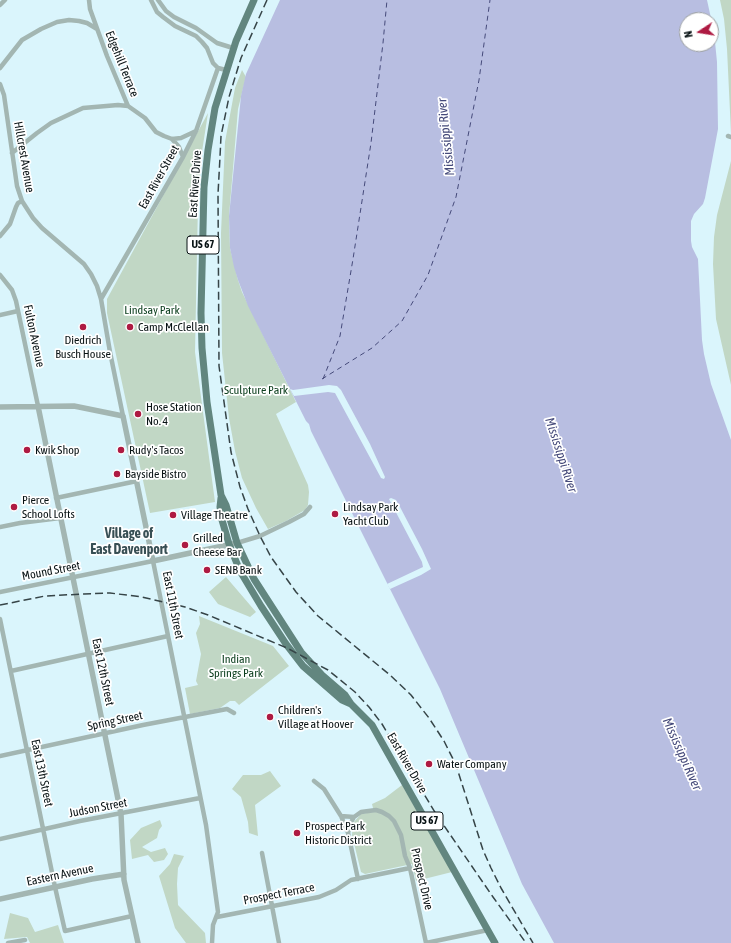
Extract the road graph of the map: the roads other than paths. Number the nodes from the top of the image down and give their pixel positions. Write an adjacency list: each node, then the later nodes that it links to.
1 (5, 0): 6 (street)
2 (88, 0): 7 (street, Edgehill Terrace)
3 (151, 0): 9 (street)
4 (158, 0): 8 (street)
5 (254, 0): 10 (main road, East River Drive / US 67)
6 (0, 5)
7 (97, 29): 11 (street); 15 (street, Edgehill Terrace)
8 (206, 37): 9 (street); 10 (street)
9 (202, 42): 12 (street)
10 (233, 48): 13 (main road, East River Drive / US 67)
11 (0, 68)
12 (218, 68): 13 (street); 16 (street, East River Street)
13 (226, 70): 30 (main road, East River Drive / US 67)
14 (0, 84): 18 (street, Hillcrest Avenue)
15 (128, 106): 17 (street, Edgehill Terrace); 18 (street)
16 (196, 130): 17 (street); 19 (street, East River Street)
17 (172, 139): 19 (street, Edgehill Terrace)
18 (12, 153): 20 (street, Hillcrest Avenue)
19 (183, 157): 23 (street, East River Street)
20 (22, 200): 21 (street); 23 (street, Hillcrest Avenue)
21 (0, 236)
22 (0, 275): 24 (street, Fulton Avenue)
23 (101, 299): 28 (street, East 11th Street)
24 (18, 311): 25 (street); 26 (street, Fulton Avenue)
25 (0, 315)
26 (38, 406): 27 (street); 28 (street); 31 (street, East 12th Street)
27 (0, 408)
28 (123, 416): 29 (street, East 11th Street)
29 (137, 481): 31 (street); 37 (street, East 11th Street)
30 (221, 495): 35 (main road, East River Drive / US 67); 36 (main road, East River Drive / US 67)
31 (56, 498): 33 (street, East 12th Street)
32 (310, 507): 35 (street, Mound Street)
33 (60, 518): 34 (street); 38 (street, East 12th Street)
34 (0, 527)
35 (237, 543): 36 (street, Mound Street); 44 (main road, East River Drive / US 67)
36 (229, 544): 37 (street, Mound Street); 44 (main road, East River Drive / US 67)
37 (153, 561): 38 (street, Mound Street); 41 (street, East 11th Street)
38 (72, 578): 39 (street, Mound Street); 42 (street, East 12th Street)
39 (0, 592)
40 (0, 622): 43 (street, East 13th Street)
41 (168, 636): 42 (street); 46 (street, East 11th Street)
42 (88, 654): 43 (street); 47 (street, East 12th Street)
43 (11, 670): 48 (street, East 13th Street)
44 (351, 704): 67 (main road, East River Drive / US 67)
45 (234, 713): 46 (street, Spring Street)
46 (184, 717): 47 (street, Spring Street); 51 (street, East 11th Street)
47 (104, 733): 48 (street, Spring Street); 52 (street, East 12th Street)
48 (27, 750): 49 (street, Spring Street); 55 (street, East 13th Street)
49 (0, 756)
50 (314, 781): 53 (street)
51 (200, 798): 52 (street, Judson Street); 66 (street, East 11th Street)
52 (121, 814): 55 (street, Judson Street); 60 (street, East 12th Street)
53 (341, 816): 54 (street); 56 (street)
54 (354, 817): 56 (street); 59 (street, Prospect Drive)
55 (43, 830): 57 (street, Judson Street); 62 (street, East 13th Street)
56 (348, 833): 61 (street)
57 (0, 839)
58 (262, 853): 64 (street)
59 (410, 868): 61 (street, Prospect Terrace); 73 (street, Prospect Drive)
60 (124, 874): 62 (street, Eastern Avenue); 65 (street, East 12th Street)
61 (358, 879): 64 (street, Prospect Terrace)
62 (55, 887): 63 (street, Eastern Avenue); 65 (street, East 13th Street)
63 (0, 899)
64 (272, 906): 66 (street, Prospect Terrace); 72 (street)
65 (132, 916): 70 (street, East 12th Street)
66 (217, 917): 71 (street)
67 (488, 930): 73 (street); 74 (main road, East River Drive / US 67)
68 (25, 940): 69 (street)
69 (8, 943)
70 (138, 943)
71 (212, 943)
72 (279, 943)
73 (426, 943)
74 (495, 943)

